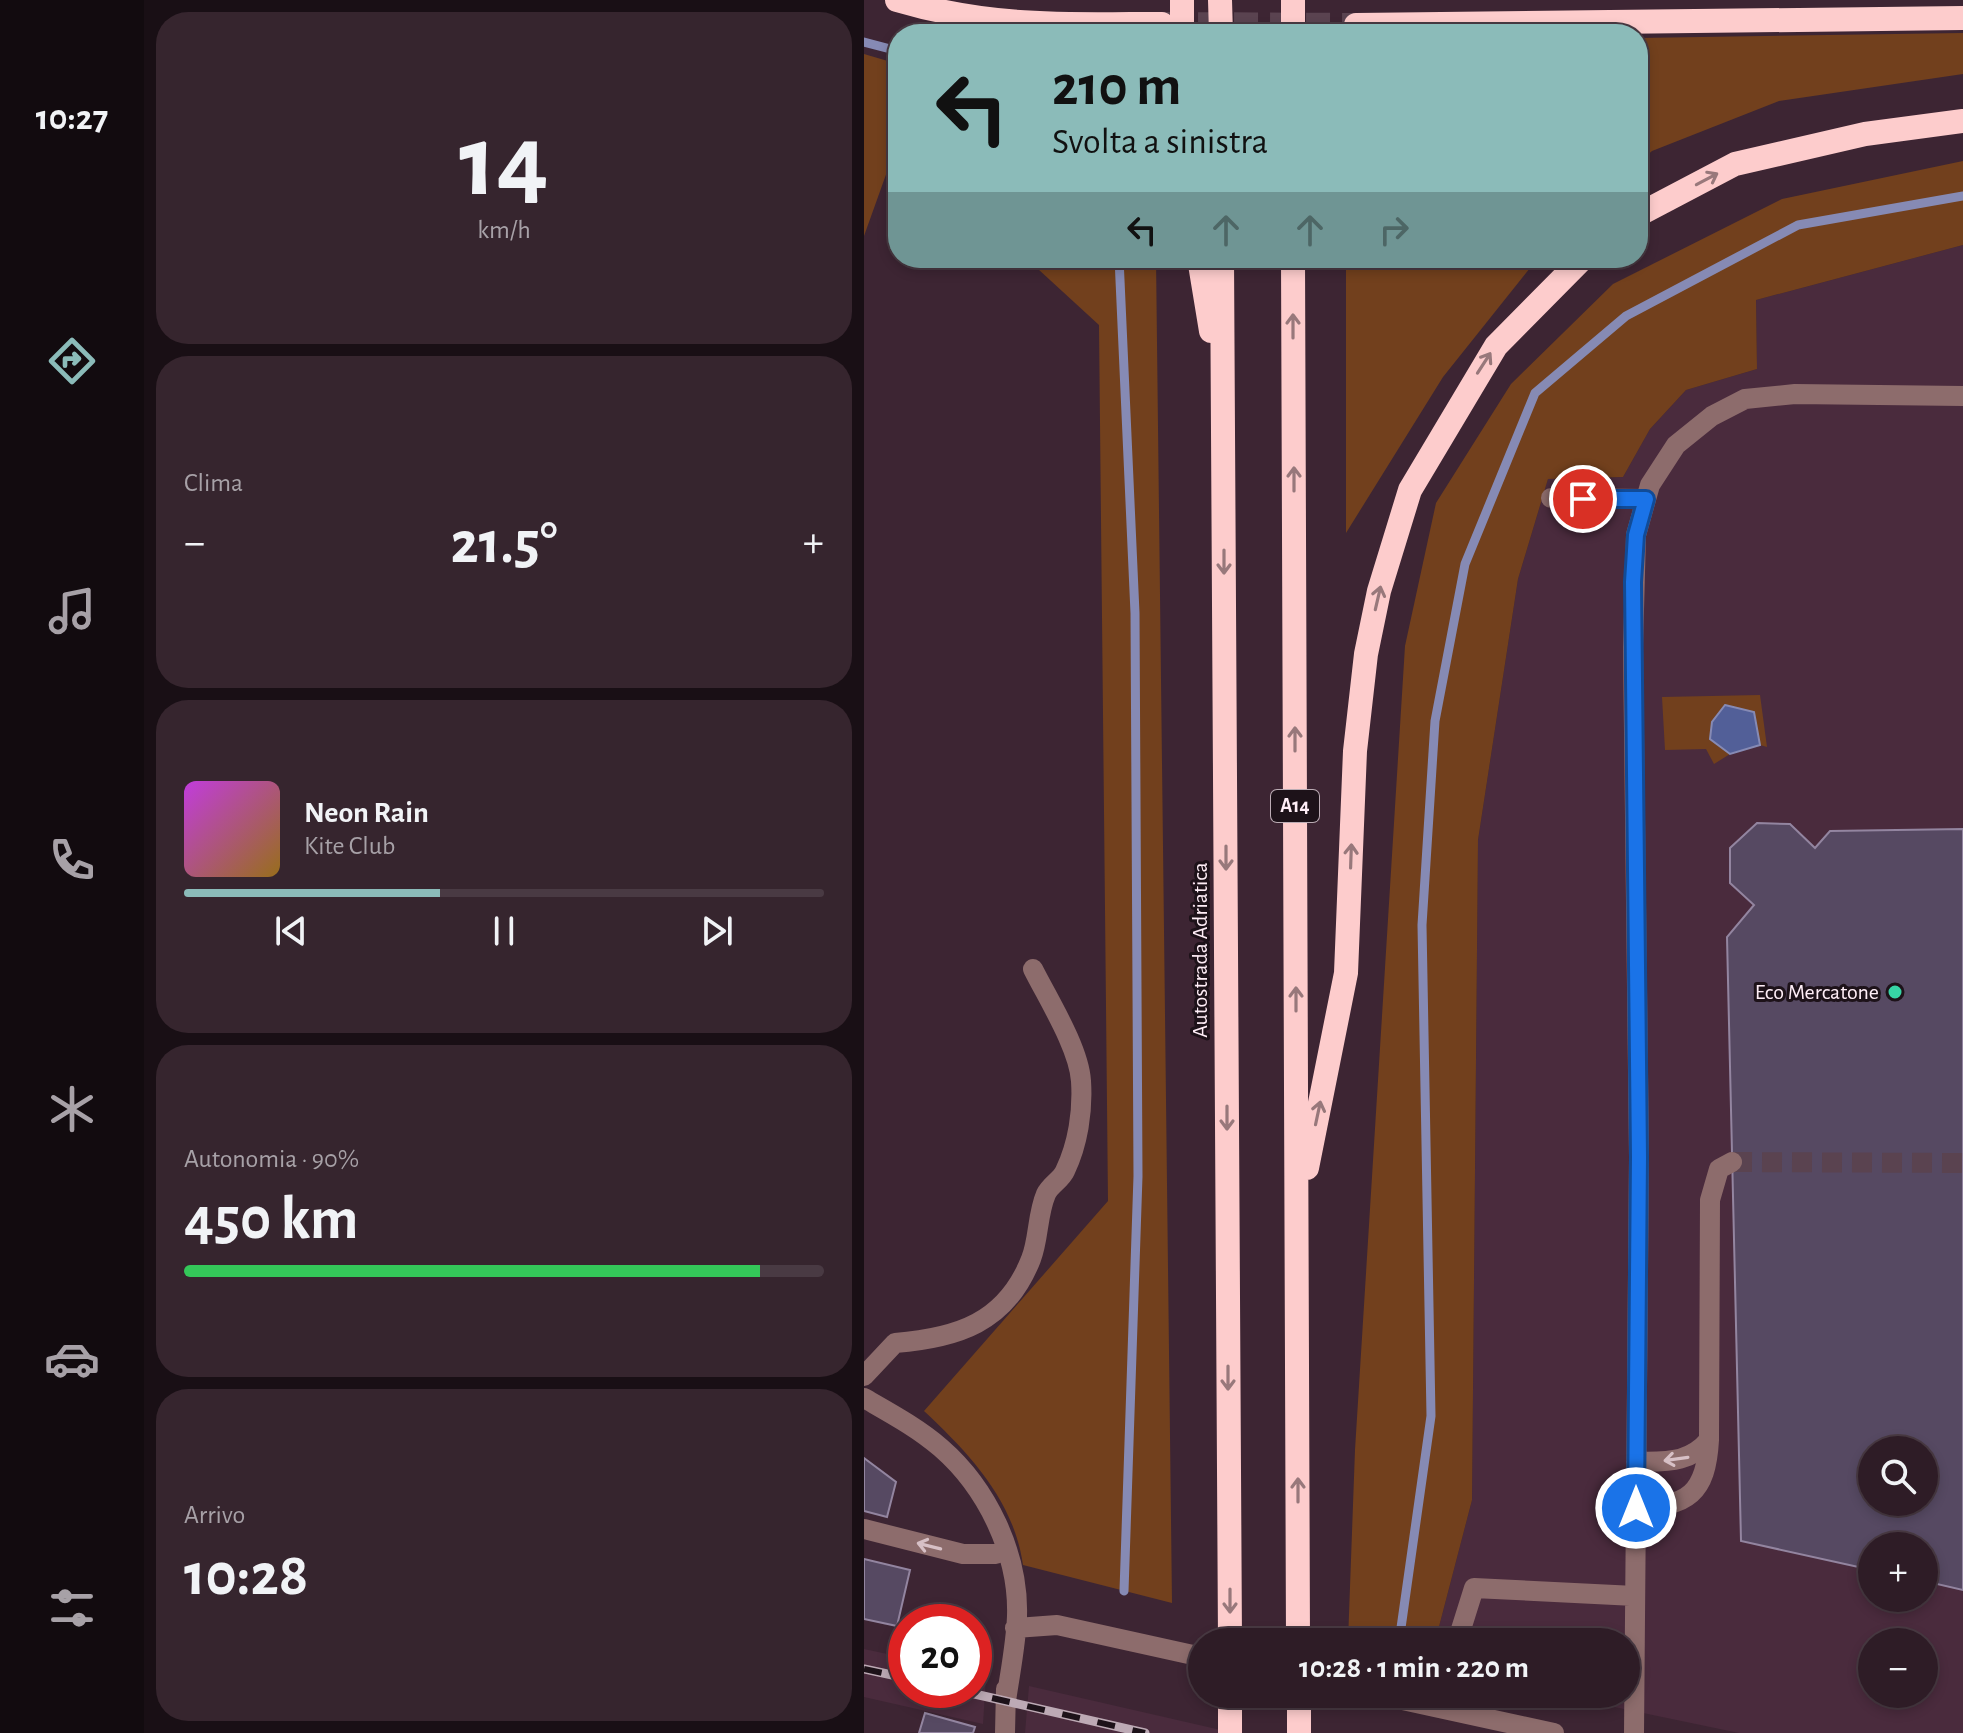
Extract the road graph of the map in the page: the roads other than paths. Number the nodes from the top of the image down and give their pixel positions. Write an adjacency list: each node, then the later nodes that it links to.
1 (897, 0): 6 (highway)
2 (1182, 0): 7 (highway)
3 (1220, 0): 8 (highway)
4 (1293, 0): 9 (highway)
5 (1963, 18): 10 (highway)
6 (1031, 24)
7 (1174, 24)
8 (1221, 24)
9 (1293, 24)
10 (1443, 24)
11 (1963, 121): 12 (highway, one-way to 11)
12 (1648, 210)
13 (1201, 268): 18 (highway)
14 (1222, 268): 18 (highway, Autostrada Adriatica)
15 (1293, 268): 23 (highway, A14, one-way to 15)
16 (1573, 268): 23 (highway, one-way to 16)
17 (1963, 396): 20 (street)
18 (1223, 400): 36 (highway, Autostrada Adriatica, one-way to 36)
19 (1551, 498): 20 (street)
20 (1646, 499): 28 (street)
21 (1033, 969): 24 (street)
22 (1732, 1162): 27 (street)
23 (1297, 1217): 37 (highway, A14, one-way to 23)
24 (864, 1376)
25 (864, 1398): 26 (street)
26 (900, 1419): 31 (street); 33 (street)
27 (1709, 1440): 28 (street, one-way to 28); 29 (street)
28 (1636, 1462): 29 (street)
29 (1636, 1508): 32 (street)
30 (864, 1529): 31 (street, one-way to 30)
31 (996, 1554): 40 (street)
32 (1635, 1596): 38 (street); 48 (street)
33 (1016, 1602): 34 (street); 35 (street)
34 (1057, 1625): 35 (street); 39 (street)
35 (1015, 1628): 40 (street)
36 (1230, 1628)
37 (1298, 1628)
38 (1461, 1628)
39 (1188, 1654)
40 (1006, 1701): 44 (street)
41 (1230, 1708): 45 (highway)
42 (1299, 1708): 46 (highway)
43 (1464, 1708): 47 (street)
44 (1005, 1733)
45 (1230, 1733)
46 (1299, 1733)
47 (1554, 1733)
48 (1634, 1733)

